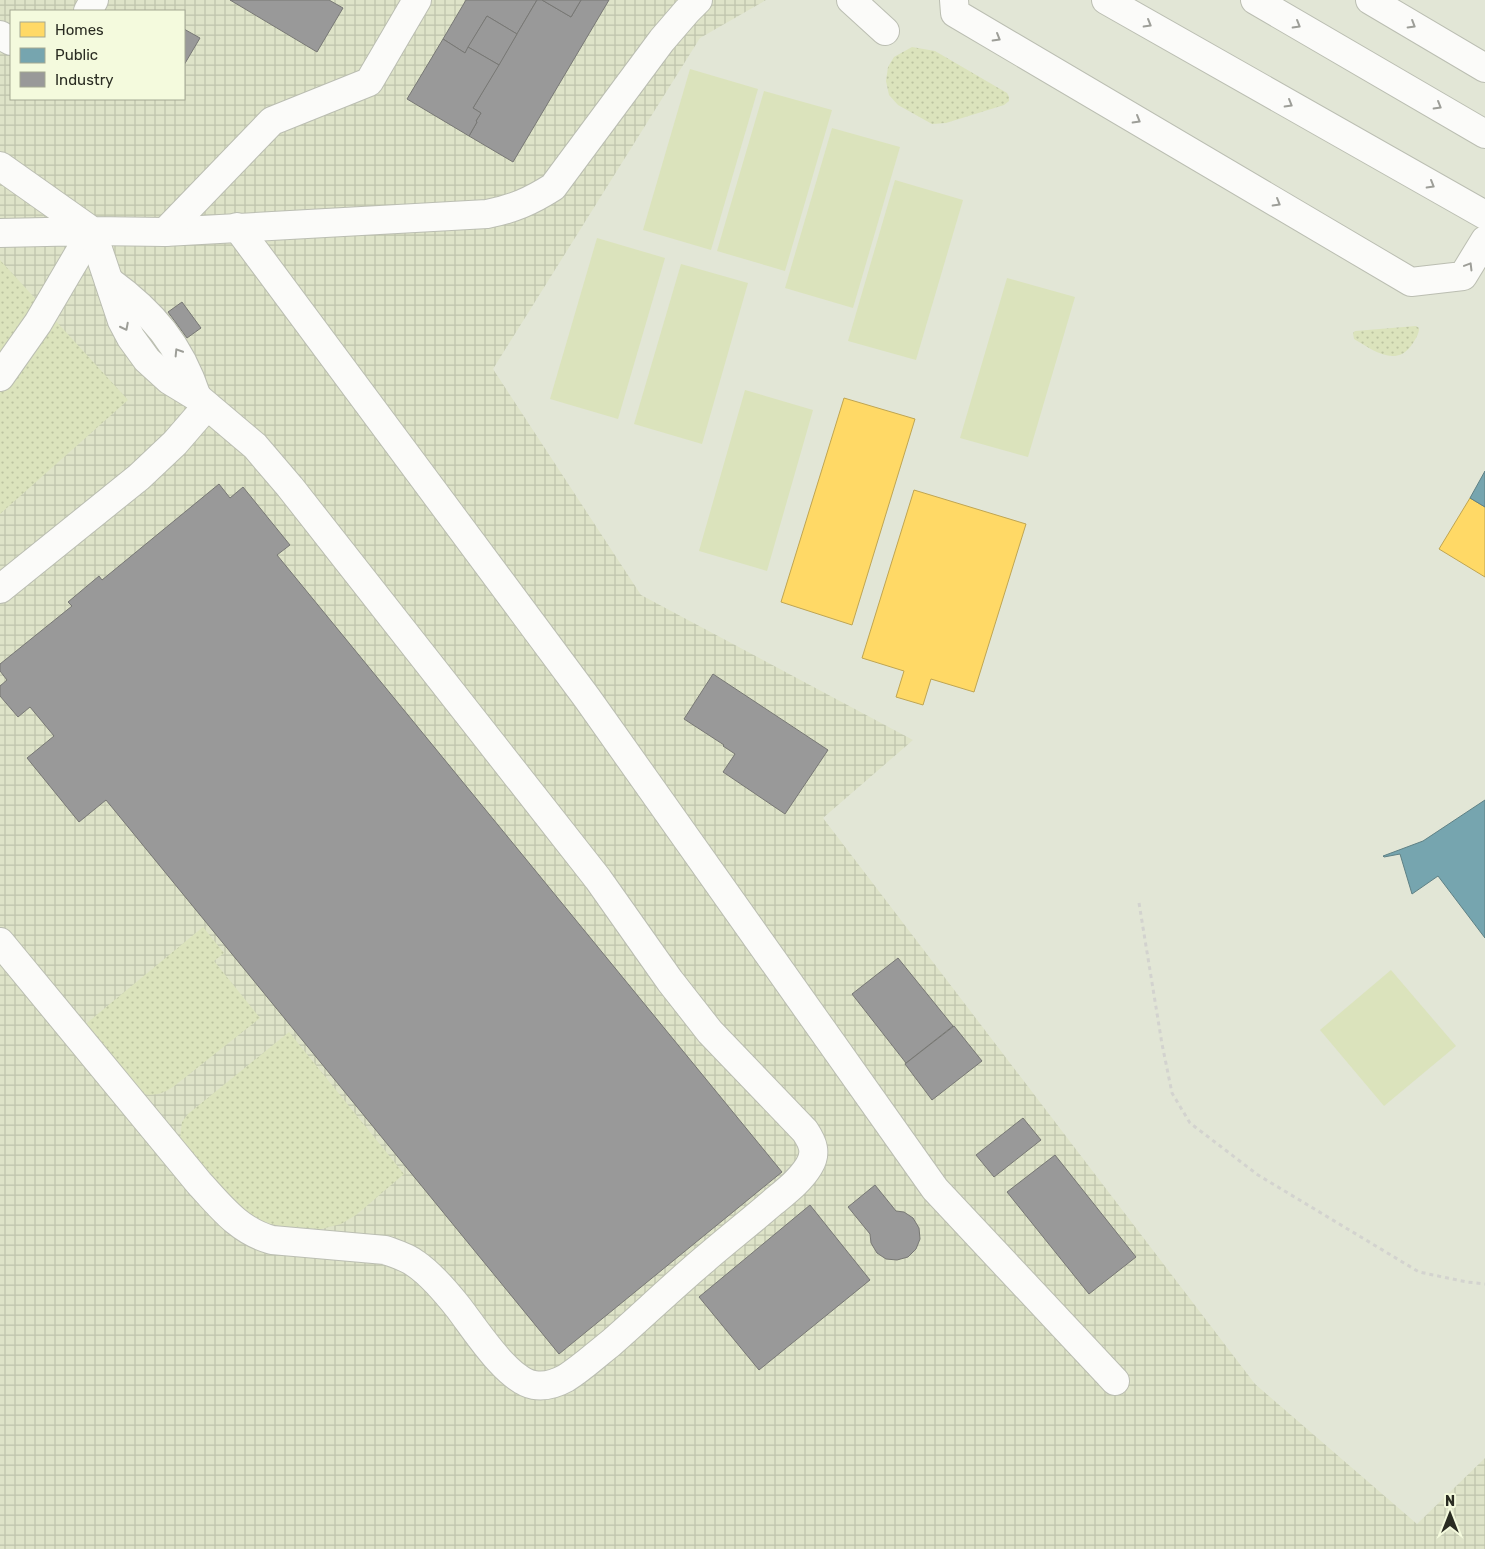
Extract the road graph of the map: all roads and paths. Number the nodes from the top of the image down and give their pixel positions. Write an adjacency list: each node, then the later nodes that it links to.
1 (417, 0): 15 (lane)
2 (698, 0): 13 (lane)
3 (851, 0): 8 (lane)
4 (954, 0): 17 (lane, one-way to 17)
5 (1106, 0): 12 (lane, one-way to 12)
6 (1255, 0): 10 (lane, one-way to 10)
7 (1370, 0): 9 (lane, one-way to 9)
8 (885, 31)
9 (1485, 68)
10 (1485, 134)
11 (0, 166): 14 (lane)
12 (1485, 215)
13 (237, 227): 15 (lane); 24 (lane)
14 (92, 231): 15 (lane); 16 (lane); 18 (lane); 19 (lane)
15 (165, 232)
16 (0, 233)
17 (1485, 240)
18 (0, 377)
19 (202, 401): 20 (lane); 22 (lane)
20 (0, 589)
21 (1139, 903): 23 (path)
22 (0, 942)
23 (1485, 1284)
24 (1114, 1381)

